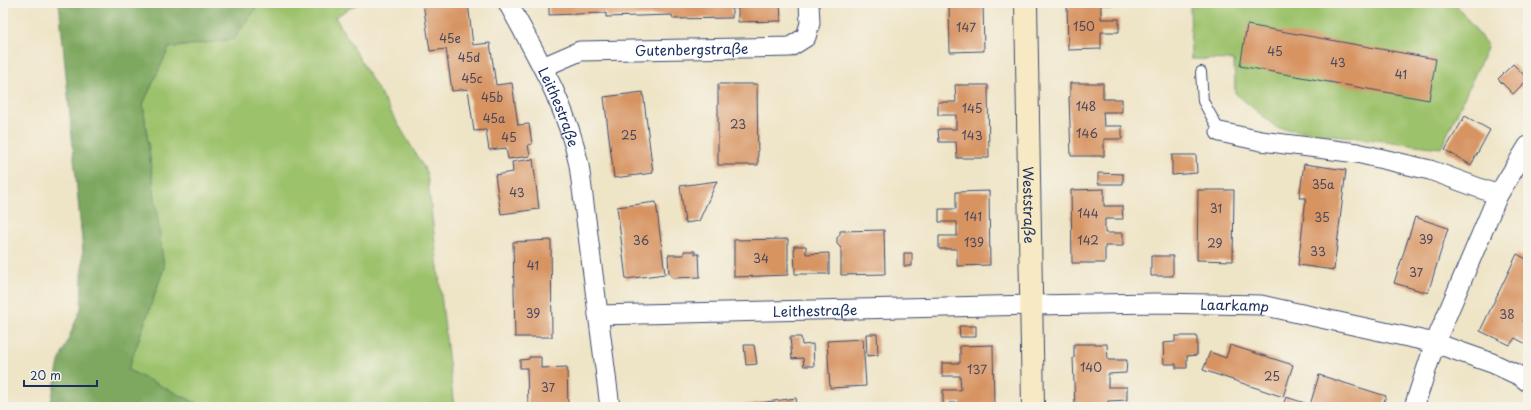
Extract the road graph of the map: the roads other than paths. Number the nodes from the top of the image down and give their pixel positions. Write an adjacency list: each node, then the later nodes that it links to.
1 (508, 3): 4 (street, Leithestraße)
2 (809, 3): 4 (street, Gutenbergstraße)
3 (1026, 3): 9 (street, Weststraße)
4 (543, 67): 10 (street, Leithestraße)
5 (1201, 72): 6 (lane)
6 (1220, 132): 8 (street)
7 (1528, 146): 8 (street)
8 (1498, 195): 11 (street)
9 (1032, 304): 10 (street, Leithestraße); 11 (street, Laarkamp); 14 (street, Weststraße)
10 (598, 315): 13 (street, Leithestraße)
11 (1435, 343): 12 (street, Laarkamp); 15 (street)
12 (1528, 382)
13 (610, 407)
14 (1033, 407)
15 (1414, 407)

